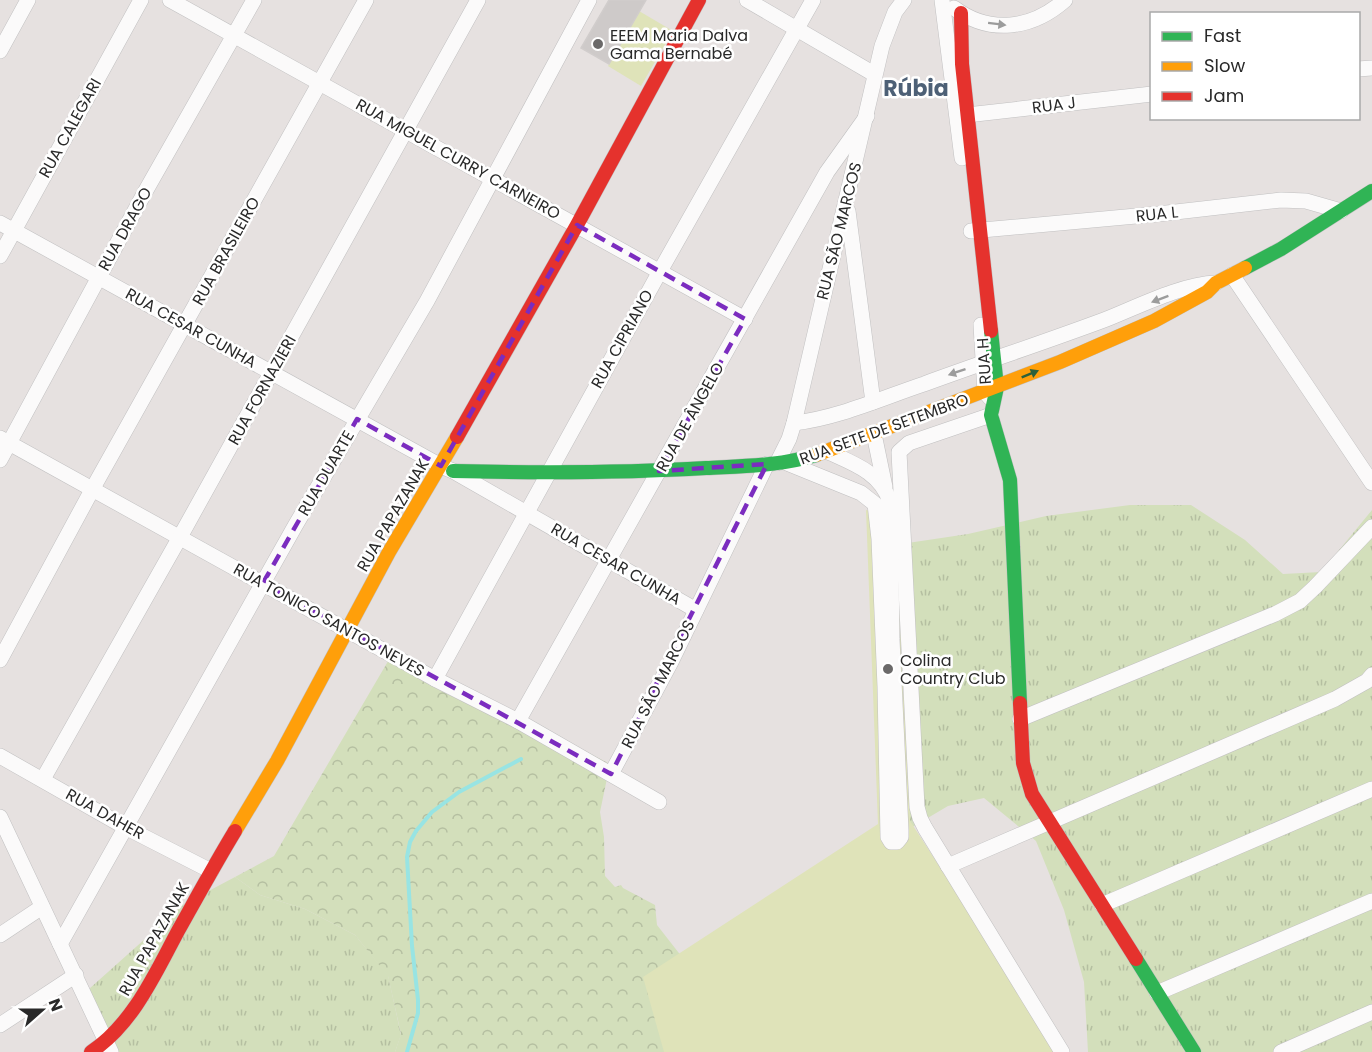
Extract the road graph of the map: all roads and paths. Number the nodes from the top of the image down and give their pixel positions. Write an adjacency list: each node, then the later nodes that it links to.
1 (28, 0): 17 (street)
2 (141, 0): 29 (street, RUA CALEGARI)
3 (170, 0): 16 (street, RUA MIGUEL CURRY CARNEIRO)
4 (254, 0): 16 (street, RUA DRAGO)
5 (366, 0): 19 (street, RUA BRASILEIRO)
6 (478, 0): 23 (street, RUA FORNAZIERI)
7 (589, 0): 24 (street, RUA DUARTE)
8 (699, 0): 28 (street, RUA PAPAZANAK)
9 (747, 0): 15 (street)
10 (813, 0): 15 (street, RUA CIPRIANO)
11 (904, 0): 18 (street, RUA SÃO MARCOS)
12 (944, 0): 14 (street); 22 (street, RUA H)
13 (1065, 0): 14 (street, one-way to 13)
14 (961, 13): 22 (street, RUA H)
15 (797, 28): 18 (street); 32 (street, RUA CIPRIANO)
16 (235, 35): 19 (street, RUA MIGUEL CURRY CARNEIRO); 34 (street, RUA DRAGO)
17 (0, 51)
18 (874, 74): 21 (street, RUA SÃO MARCOS)
19 (321, 82): 23 (street, RUA MIGUEL CURRY CARNEIRO); 37 (street, RUA BRASILEIRO)
20 (1150, 94): 22 (street, RUA J)
21 (867, 116): 26 (street, RUA SÃO MARCOS); 36 (street, RUA DE ÂNGELO)
22 (962, 116): 30 (street, RUA H)
23 (407, 131): 24 (street, RUA MIGUEL CURRY CARNEIRO); 39 (street, RUA FORNAZIERI)
24 (492, 180): 28 (street, RUA MIGUEL CURRY CARNEIRO); 42 (street, RUA DUARTE)
25 (1372, 191): 27 (street, RUA SETE DE SETEMBRO)
26 (846, 202): 41 (street); 43 (street, RUA SÃO MARCOS)
27 (1341, 211): 30 (street, RUA L); 33 (street, RUA SETE DE SETEMBRO)
28 (577, 225): 32 (street, RUA MIGUEL CURRY CARNEIRO); 50 (street, RUA PAPAZANAK)
29 (7, 227): 31 (street, RUA CALEGARI); 34 (street, RUA CESAR CUNHA)
30 (976, 231): 38 (street, RUA H)
31 (0, 256)
32 (659, 273): 36 (street, RUA MIGUEL CURRY CARNEIRO); 52 (street, RUA CIPRIANO)
33 (1232, 275): 35 (street, RUA SETE DE SETEMBRO); 54 (street)
34 (99, 278): 37 (street, RUA CESAR CUNHA); 45 (street, RUA DRAGO)
35 (1216, 283): 38 (street, RUA SETE DE SETEMBRO, one-way to 38); 40 (street, RUA SETE DE SETEMBRO, one-way to 35)
36 (745, 319): 51 (street, RUA DE ÂNGELO)
37 (185, 324): 39 (street, RUA CESAR CUNHA); 55 (street, RUA BRASILEIRO)
38 (988, 361): 40 (street, RUA H); 41 (street, RUA SETE DE SETEMBRO, one-way to 41)
39 (271, 372): 42 (street, RUA CESAR CUNHA); 59 (street, RUA FORNAZIERI)
40 (992, 399): 44 (street, RUA SETE DE SETEMBRO); 67 (street); 78 (street)
41 (873, 402): 43 (street, RUA SETE DE SETEMBRO)
42 (357, 419): 50 (street, RUA CESAR CUNHA); 61 (street, RUA DUARTE)
43 (794, 423): 49 (street, RUA SÃO MARCOS)
44 (874, 437): 46 (street, RUA SETE DE SETEMBRO); 48 (street); 56 (street)
45 (4, 441): 47 (street, RUA DRAGO); 55 (street, RUA TONICO SANTOS NEVES)
46 (826, 451): 48 (street); 49 (street, RUA SETE DE SETEMBRO)
47 (0, 460)
48 (846, 460): 53 (street); 56 (street)
49 (777, 463): 51 (street, RUA SETE DE SETEMBRO); 53 (street); 62 (street, RUA SÃO MARCOS)
50 (447, 469): 52 (street, RUA SETE DE SETEMBRO); 57 (street, RUA CESAR CUNHA); 63 (street, RUA PAPAZANAK)
51 (659, 471): 52 (street, RUA SETE DE SETEMBRO); 60 (street, RUA DE ÂNGELO)
52 (548, 473): 57 (street, RUA CIPRIANO)
53 (831, 481): 56 (street)
54 (1372, 483)
55 (93, 488): 59 (street, RUA TONICO SANTOS NEVES); 64 (street, RUA BRASILEIRO)
56 (885, 490)
57 (526, 512): 60 (street, RUA CESAR CUNHA); 66 (street, RUA CIPRIANO)
58 (1372, 527): 67 (street)
59 (180, 537): 61 (street, RUA TONICO SANTOS NEVES); 71 (street, RUA FORNAZIERI)
60 (610, 561): 62 (street, RUA CESAR CUNHA); 68 (street, RUA DE ÂNGELO)
61 (263, 583): 63 (street, RUA TONICO SANTOS NEVES); 76 (street, RUA DUARTE)
62 (696, 610): 70 (street, RUA SÃO MARCOS)
63 (346, 629): 66 (street, RUA TONICO SANTOS NEVES); 79 (street, RUA PAPAZANAK)
64 (0, 660)
65 (1372, 675): 75 (street)
66 (435, 679): 68 (street, RUA TONICO SANTOS NEVES)
67 (1020, 718): 75 (street)
68 (518, 721): 70 (street, RUA TONICO SANTOS NEVES)
69 (0, 756): 71 (street, RUA DAHER)
70 (610, 774): 73 (street, RUA TONICO SANTOS NEVES)
71 (43, 779): 76 (street, RUA DAHER)
72 (1372, 789): 81 (street)
73 (659, 802)
74 (0, 817): 77 (street)
75 (1051, 822): 78 (street); 81 (street)
76 (126, 827): 79 (street, RUA DAHER); 84 (street, RUA DUARTE)
77 (4, 837): 82 (street)
78 (948, 866): 91 (street)
79 (212, 871): 89 (street, RUA PAPAZANAK)
80 (1372, 901): 86 (street)
81 (1102, 905): 86 (street)
82 (42, 907): 83 (street); 84 (street)
83 (0, 934)
84 (60, 944): 85 (street)
85 (76, 975): 88 (street); 89 (street)
86 (1158, 993): 92 (street)
87 (1372, 1012): 93 (street)
88 (0, 1025)
89 (109, 1047): 90 (street, RUA PAPAZANAK)
90 (91, 1052)
91 (1062, 1052)
92 (1194, 1052)
93 (1281, 1052)

